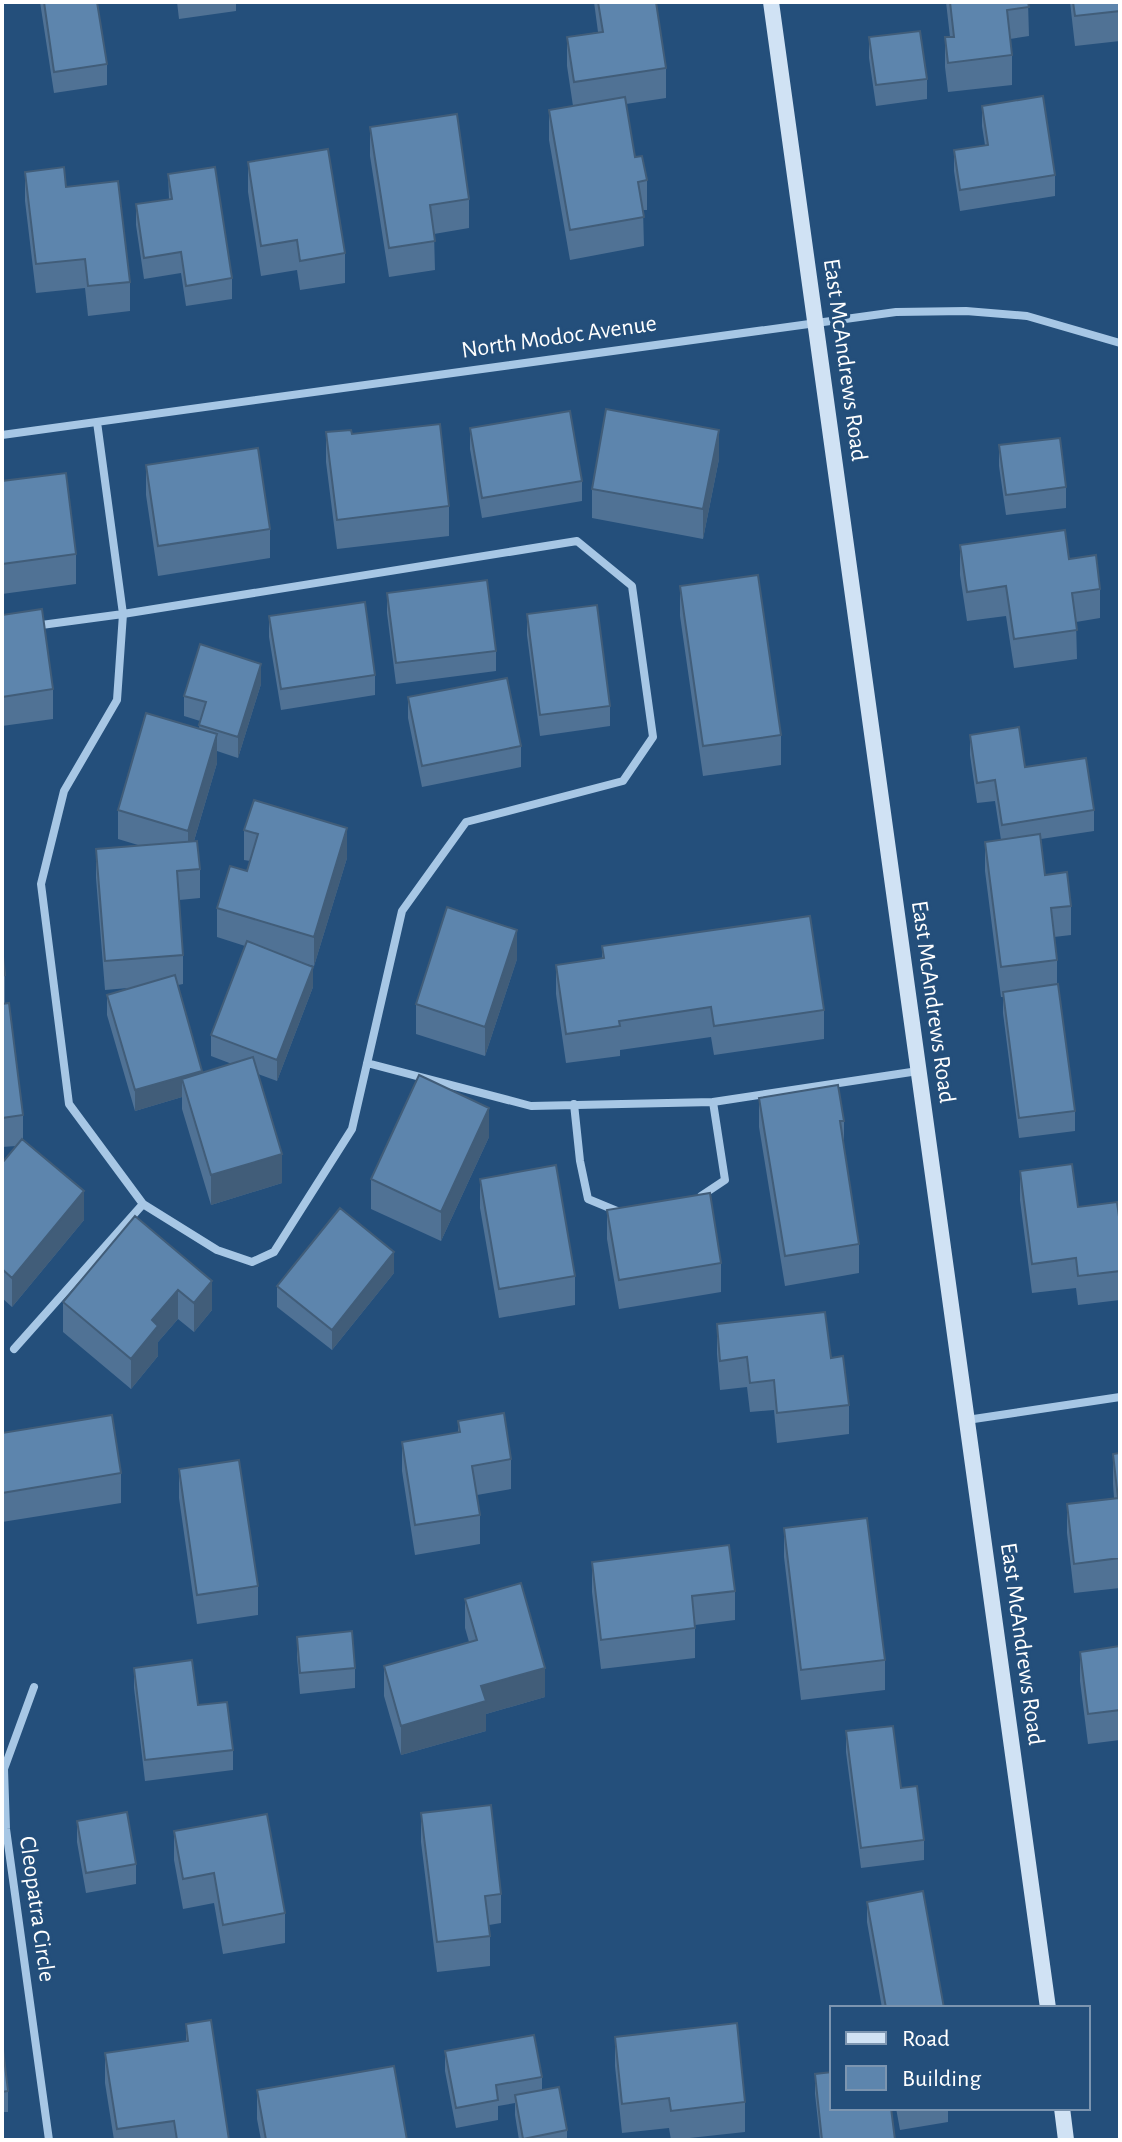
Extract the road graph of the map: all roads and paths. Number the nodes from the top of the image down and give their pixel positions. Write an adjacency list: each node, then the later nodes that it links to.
1 (771, 2): 2 (main road, East McAndrews Road)
2 (815, 321): 3 (street, North Modoc Avenue); 4 (street, North Modoc Avenue); 9 (main road, East McAndrews Road)
3 (1120, 343)
4 (97, 422): 5 (street, North Modoc Avenue); 6 (street)
5 (2, 435)
6 (123, 614): 7 (street); 8 (street); 13 (street)
7 (17, 628)
8 (367, 1063): 11 (street); 13 (street)
9 (919, 1071): 10 (street); 17 (main road, East McAndrews Road)
10 (713, 1102): 11 (street); 12 (street)
11 (574, 1104): 14 (street)
12 (689, 1198)
13 (143, 1204): 15 (street)
14 (629, 1209)
15 (14, 1349)
16 (1120, 1397): 17 (street)
17 (967, 1420): 19 (main road, East McAndrews Road)
18 (34, 1687): 21 (street, Cleopatra Circle)
19 (1048, 2006)
20 (1062, 2110): 22 (main road)
21 (49, 2140)
22 (1066, 2140)

